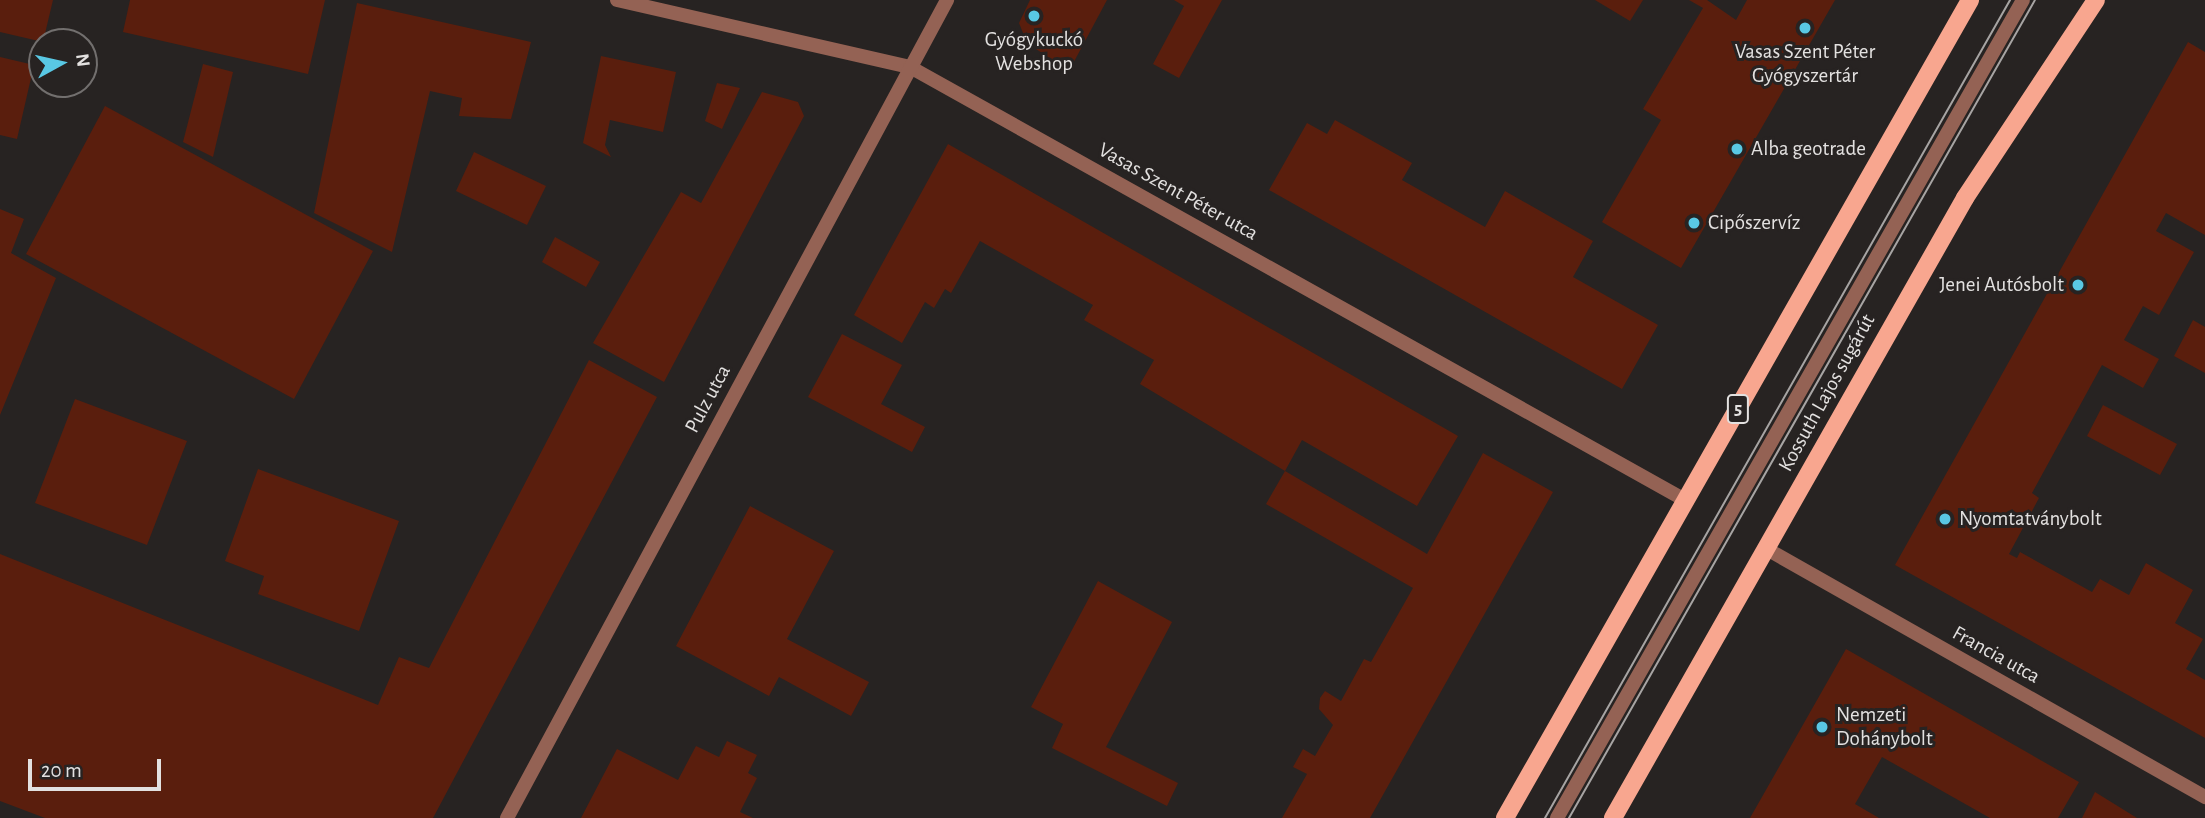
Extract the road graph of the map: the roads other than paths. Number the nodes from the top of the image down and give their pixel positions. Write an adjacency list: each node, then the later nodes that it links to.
1 (617, 0): 6 (street, Vasas Szent Péter utca)
2 (947, 0): 6 (street, Pulz utca)
3 (1970, 0): 7 (main road, 5)
4 (2023, 0): 12 (street, Kossuth Lajos sugárút)
5 (2096, 0): 8 (main road, Kossuth Lajos sugárút)
6 (910, 67): 7 (street, Vasas Szent Péter utca); 10 (street, Pulz utca)
7 (1687, 501): 11 (main road, 5)
8 (1765, 548): 9 (street, Francia utca); 13 (main road, Kossuth Lajos sugárút)
9 (2205, 797)
10 (508, 818)
11 (1505, 818)
12 (1557, 818)
13 (1613, 818)

